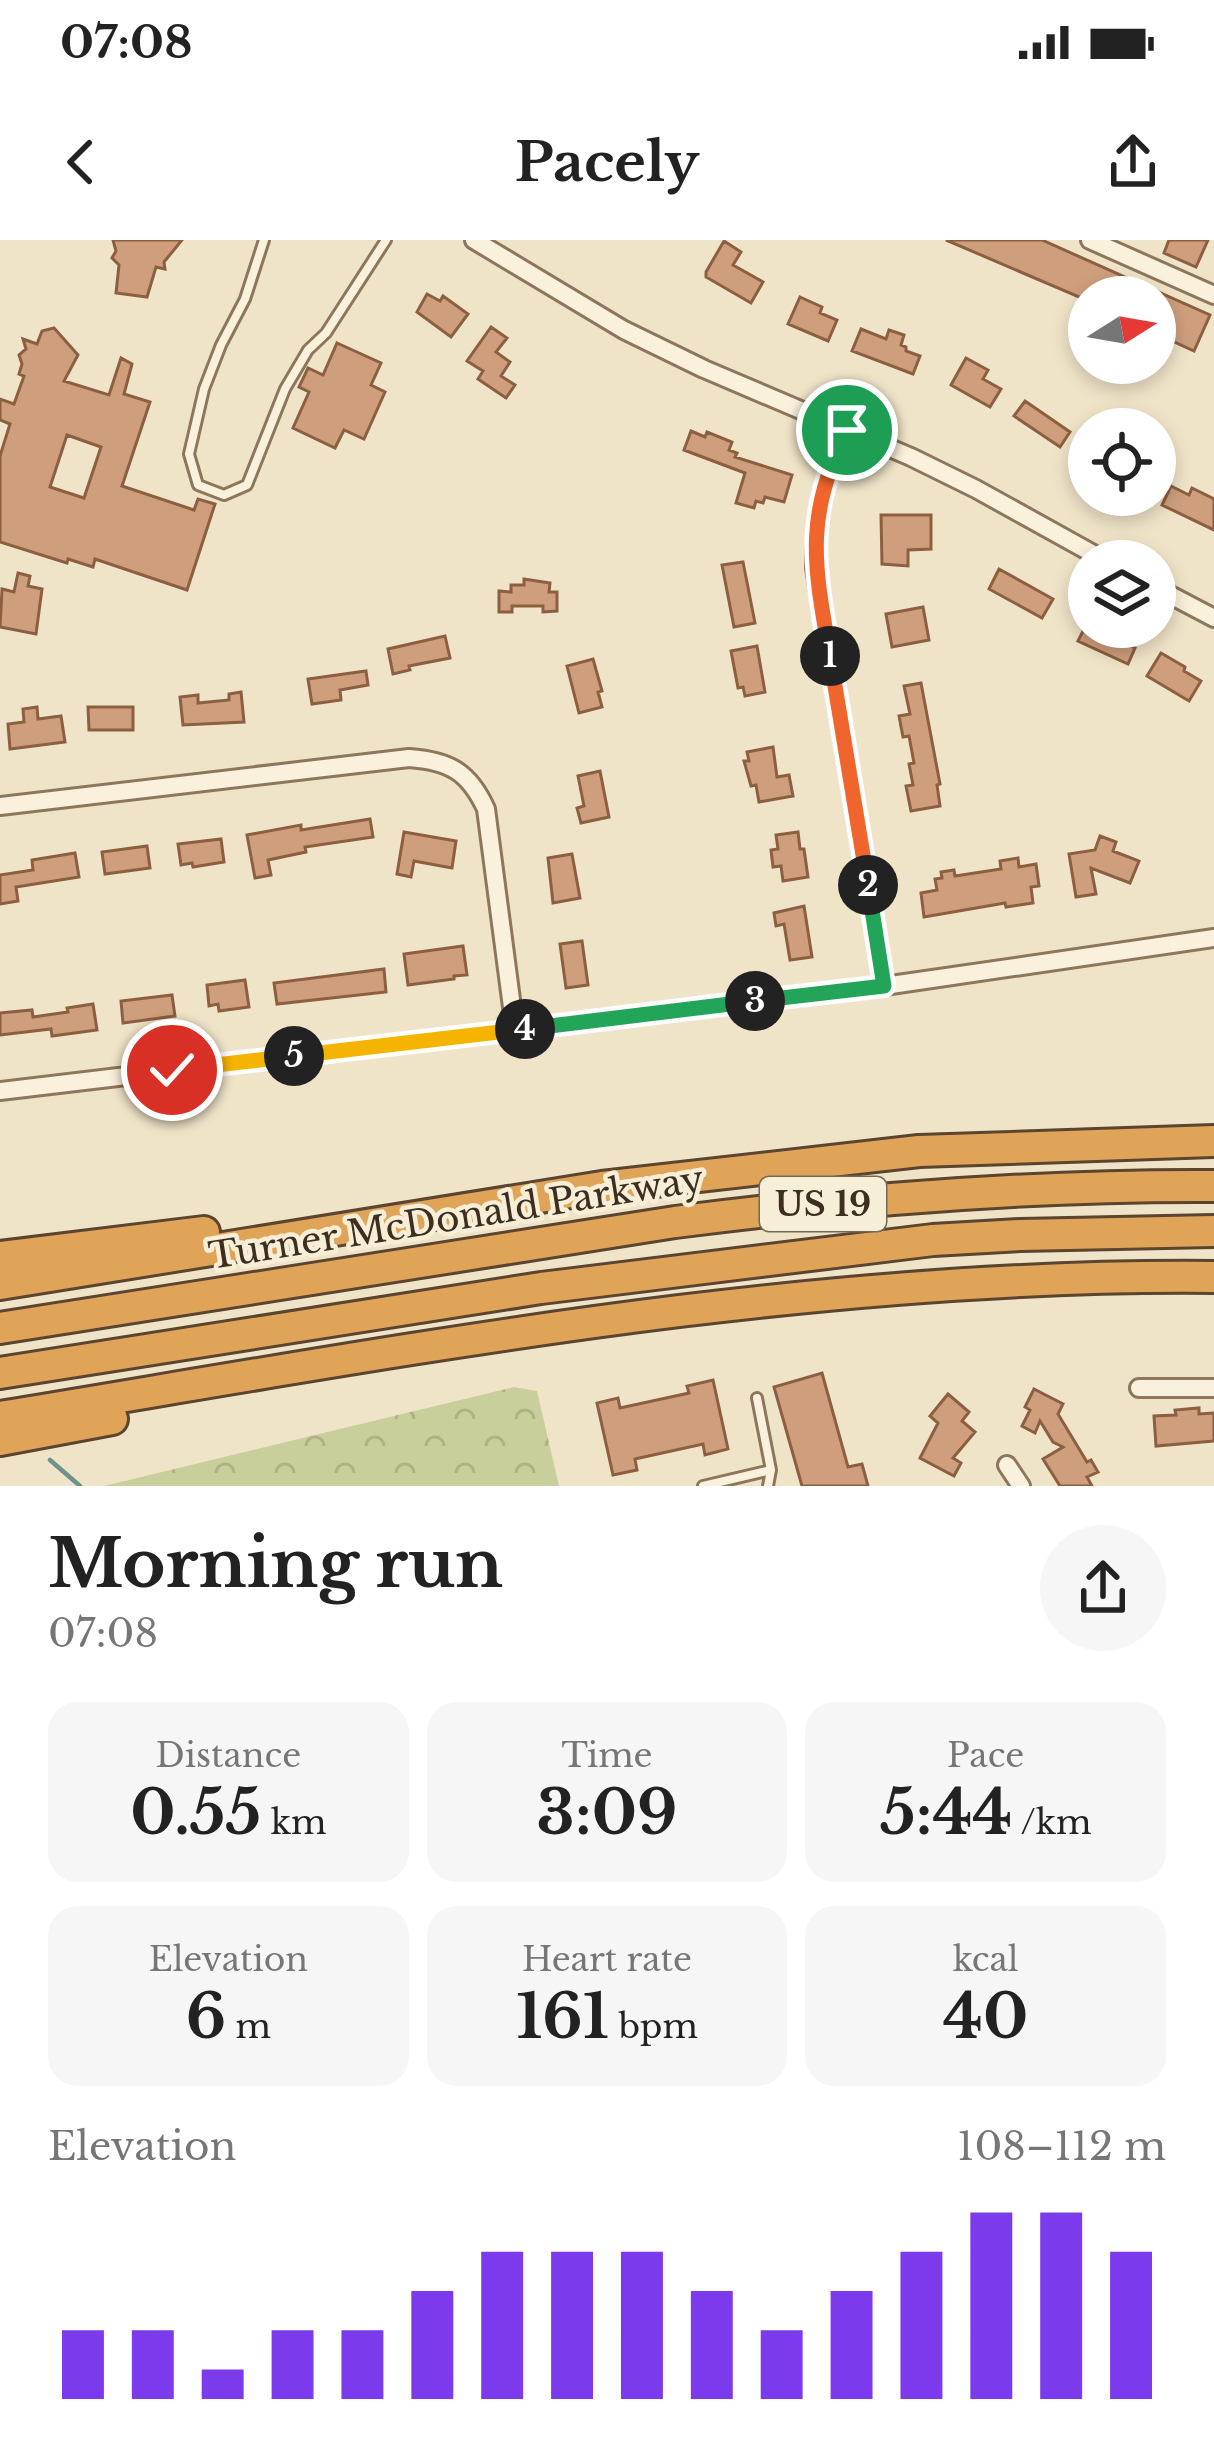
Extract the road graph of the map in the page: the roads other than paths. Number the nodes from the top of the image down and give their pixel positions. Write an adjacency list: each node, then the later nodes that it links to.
1 (264, 240): 2 (lane)
2 (386, 240)
3 (474, 240): 8 (street)
4 (1090, 240): 6 (street)
5 (1146, 240): 6 (street)
6 (1138, 261): 7 (street)
7 (1214, 295)
8 (847, 430): 9 (street); 14 (street)
9 (1068, 540)
10 (1176, 598): 11 (street)
11 (1214, 618)
12 (0, 806): 15 (street)
13 (1214, 938): 14 (street)
14 (884, 986): 15 (street)
15 (515, 1030): 16 (street)
16 (0, 1090)
17 (1214, 1141): 19 (highway)
18 (1214, 1186): 24 (highway, Turner McDonald Parkway / US 19)
19 (443, 1212): 21 (highway); 23 (highway)
20 (1214, 1231): 26 (highway, US 19)
21 (0, 1256)
22 (1214, 1277): 25 (highway)
23 (0, 1284)
24 (0, 1328)
25 (348, 1360): 30 (highway); 31 (highway)
26 (0, 1373)
27 (1139, 1388): 28 (street)
28 (1214, 1388)
29 (757, 1398): 33 (lane)
30 (0, 1418)
31 (0, 1440)
32 (1007, 1466): 36 (street)
33 (771, 1470): 34 (lane); 35 (lane)
34 (704, 1486)
35 (768, 1486)
36 (1021, 1486)

